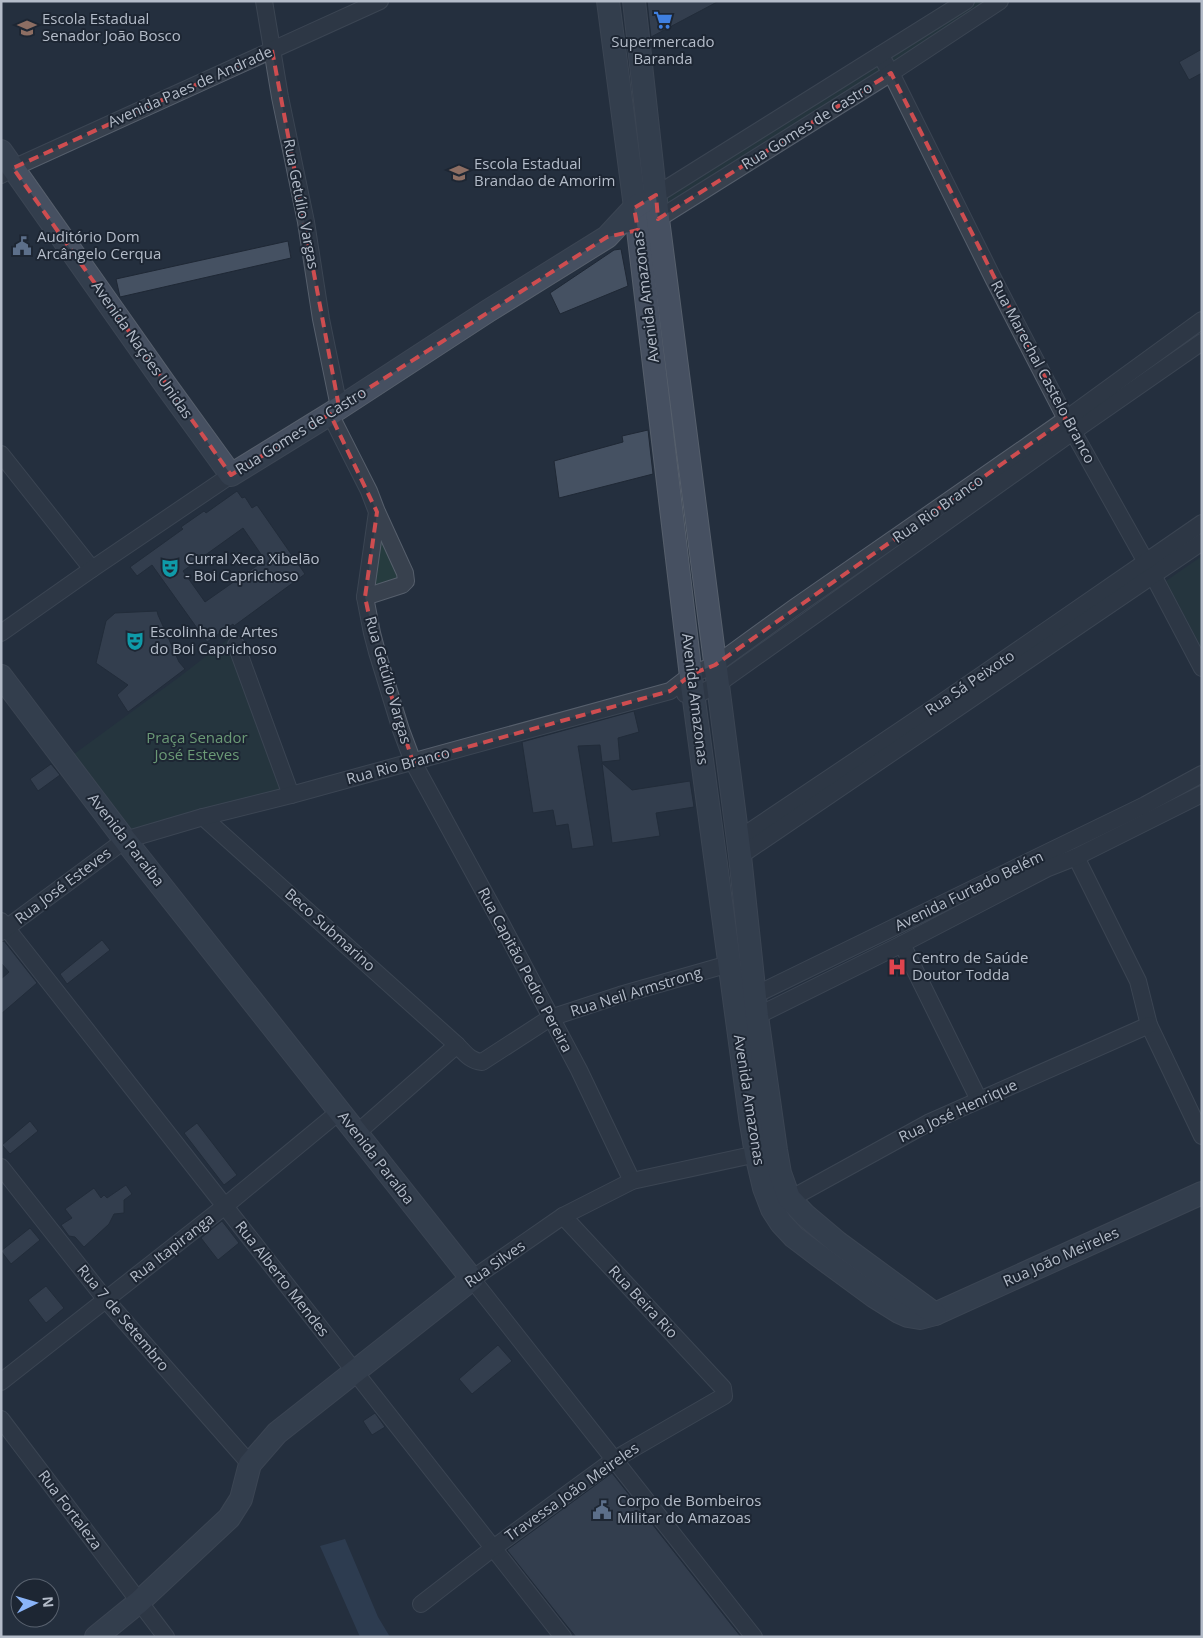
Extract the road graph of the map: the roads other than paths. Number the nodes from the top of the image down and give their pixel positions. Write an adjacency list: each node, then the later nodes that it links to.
1 (264, 1): 7 (street, Rua Getúlio Vargas)
2 (380, 1): 7 (street, Avenida Paes de Andrade)
3 (608, 1): 12 (street, Avenida Amazonas)
4 (634, 1): 11 (street, Avenida Amazonas)
5 (966, 1): 8 (street, Rua Gomes de Castro)
6 (1000, 1): 9 (street, Rua Gomes de Castro)
7 (272, 50): 10 (street, Avenida Paes de Andrade); 18 (street, Rua Getúlio Vargas)
8 (880, 55): 9 (street, Rua Marechal Castelo Branco); 11 (street, Rua Gomes de Castro)
9 (891, 73): 13 (street, Rua Gomes de Castro); 19 (street, Rua Marechal Castelo Branco)
10 (5, 164): 21 (street, Avenida Nações Unidas)
11 (656, 195): 12 (street, Rua Gomes de Castro); 13 (street, Avenida Amazonas)
12 (634, 208): 14 (street, Avenida Amazonas); 15 (street, Rua Gomes de Castro)
13 (658, 219): 14 (street, Rua Gomes de Castro); 32 (street, Avenida Amazonas)
14 (638, 230): 15 (street, Rua Gomes de Castro); 31 (street, Avenida Amazonas)
15 (607, 237): 18 (street, Rua Gomes de Castro)
16 (1202, 320): 19 (street, Rua Rio Branco)
17 (1202, 342): 19 (street, Rua Rio Branco)
18 (335, 411): 21 (street, Rua Gomes de Castro); 22 (street, Rua Getúlio Vargas)
19 (1070, 425): 26 (street, Rua Marechal Castelo Branco); 32 (street, Rua Rio Branco)
20 (1, 454): 25 (street)
21 (232, 475): 25 (street, Rua Gomes de Castro)
22 (377, 512): 27 (street, Rua Getúlio Vargas); 27 (street, Rua Getúlio Vargas)
23 (1202, 523): 26 (street, Rua Sá Peixoto)
24 (1202, 542): 26 (street, Rua Sá Peixoto)
25 (92, 569): 28 (street, Rua Gomes de Castro)
26 (1150, 569): 30 (street, Rua Marechal Castelo Branco); 42 (street, Rua Sá Peixoto)
27 (365, 597): 36 (street, Rua Getúlio Vargas)
28 (1, 633)
29 (236, 645): 39 (street)
30 (1202, 668)
31 (692, 674): 32 (street, Rua Rio Branco); 34 (street, Rua Rio Branco); 35 (street, Avenida Amazonas)
32 (716, 675): 35 (street, Rua Rio Branco); 42 (street, Avenida Amazonas)
33 (1, 676): 41 (street, Avenida Paraíba)
34 (670, 692): 35 (street, Rua Rio Branco); 36 (street, Rua Rio Branco)
35 (695, 696): 47 (street, Avenida Amazonas)
36 (413, 762): 39 (street, Rua Rio Branco); 49 (street, Rua Capitão Pedro Pereira)
37 (1202, 774): 44 (street, Avenida Furtado Belém)
38 (1202, 794): 43 (street, Avenida Furtado Belém)
39 (291, 795): 40 (street, Rua Rio Branco)
40 (203, 817): 41 (street, Rua Rio Branco); 51 (street, Beco Submarino)
41 (125, 840): 45 (street, Rua José Esteves); 53 (street, Avenida Paraíba)
42 (738, 848): 48 (street, Avenida Amazonas)
43 (1076, 857): 44 (street, Avenida Furtado Belém); 50 (street)
44 (1045, 862): 46 (street, Avenida Furtado Belém); 48 (street, Avenida Furtado Belém)
45 (3, 927): 61 (street, Rua Alberto Mendes)
46 (902, 944): 48 (street, Avenida Furtado Belém); 52 (street)
47 (729, 964): 48 (street, Avenida Amazonas); 49 (street, Rua Neil Armstrong)
48 (746, 1010): 56 (street, Avenida Amazonas)
49 (550, 1018): 51 (street, Rua Neil Armstrong); 58 (street, Rua Capitão Pedro Pereira)
50 (1149, 1025): 52 (street, Rua José Henrique); 55 (street)
51 (457, 1044): 54 (street)
52 (979, 1100): 60 (street, Rua José Henrique)
53 (340, 1112): 54 (street, Avenida Paraíba); 61 (street, Rua Itapiranga)
54 (357, 1133): 63 (street, Avenida Paraíba)
55 (1202, 1136)
56 (766, 1152): 58 (street, Rua Silves); 60 (street, Avenida Amazonas)
57 (1, 1167): 64 (street, Rua 7 de Setembro)
58 (632, 1181): 62 (street, Rua Silves)
59 (1202, 1193): 65 (street, Rua João Meireles)
60 (781, 1204): 65 (street, Avenida Amazonas)
61 (225, 1206): 64 (street, Rua Itapiranga); 66 (street, Rua Alberto Mendes)
62 (563, 1216): 63 (street, Rua Silves); 68 (street, Rua Beira Rio)
63 (472, 1279): 66 (street, Rua Silves); 70 (street, Avenida Paraíba)
64 (106, 1300): 67 (street, Rua Itapiranga); 71 (street, Rua 7 de Setembro)
65 (927, 1316)
66 (355, 1371): 71 (street, Rua Silves); 72 (street, Rua Alberto Mendes)
67 (1, 1382)
68 (723, 1388): 70 (street, Travessa João Meireles)
69 (1, 1418): 73 (street, Rua Fortaleza)
70 (615, 1459): 72 (street, Travessa João Meireles); 78 (street, Avenida Paraíba)
71 (252, 1460): 73 (street)
72 (492, 1549): 74 (street, Travessa João Meireles); 77 (street, Rua Alberto Mendes)
73 (139, 1602): 75 (street); 76 (street, Rua Fortaleza)
74 (421, 1604)
75 (96, 1637)
76 (166, 1637)
77 (562, 1637)
78 (754, 1637)

